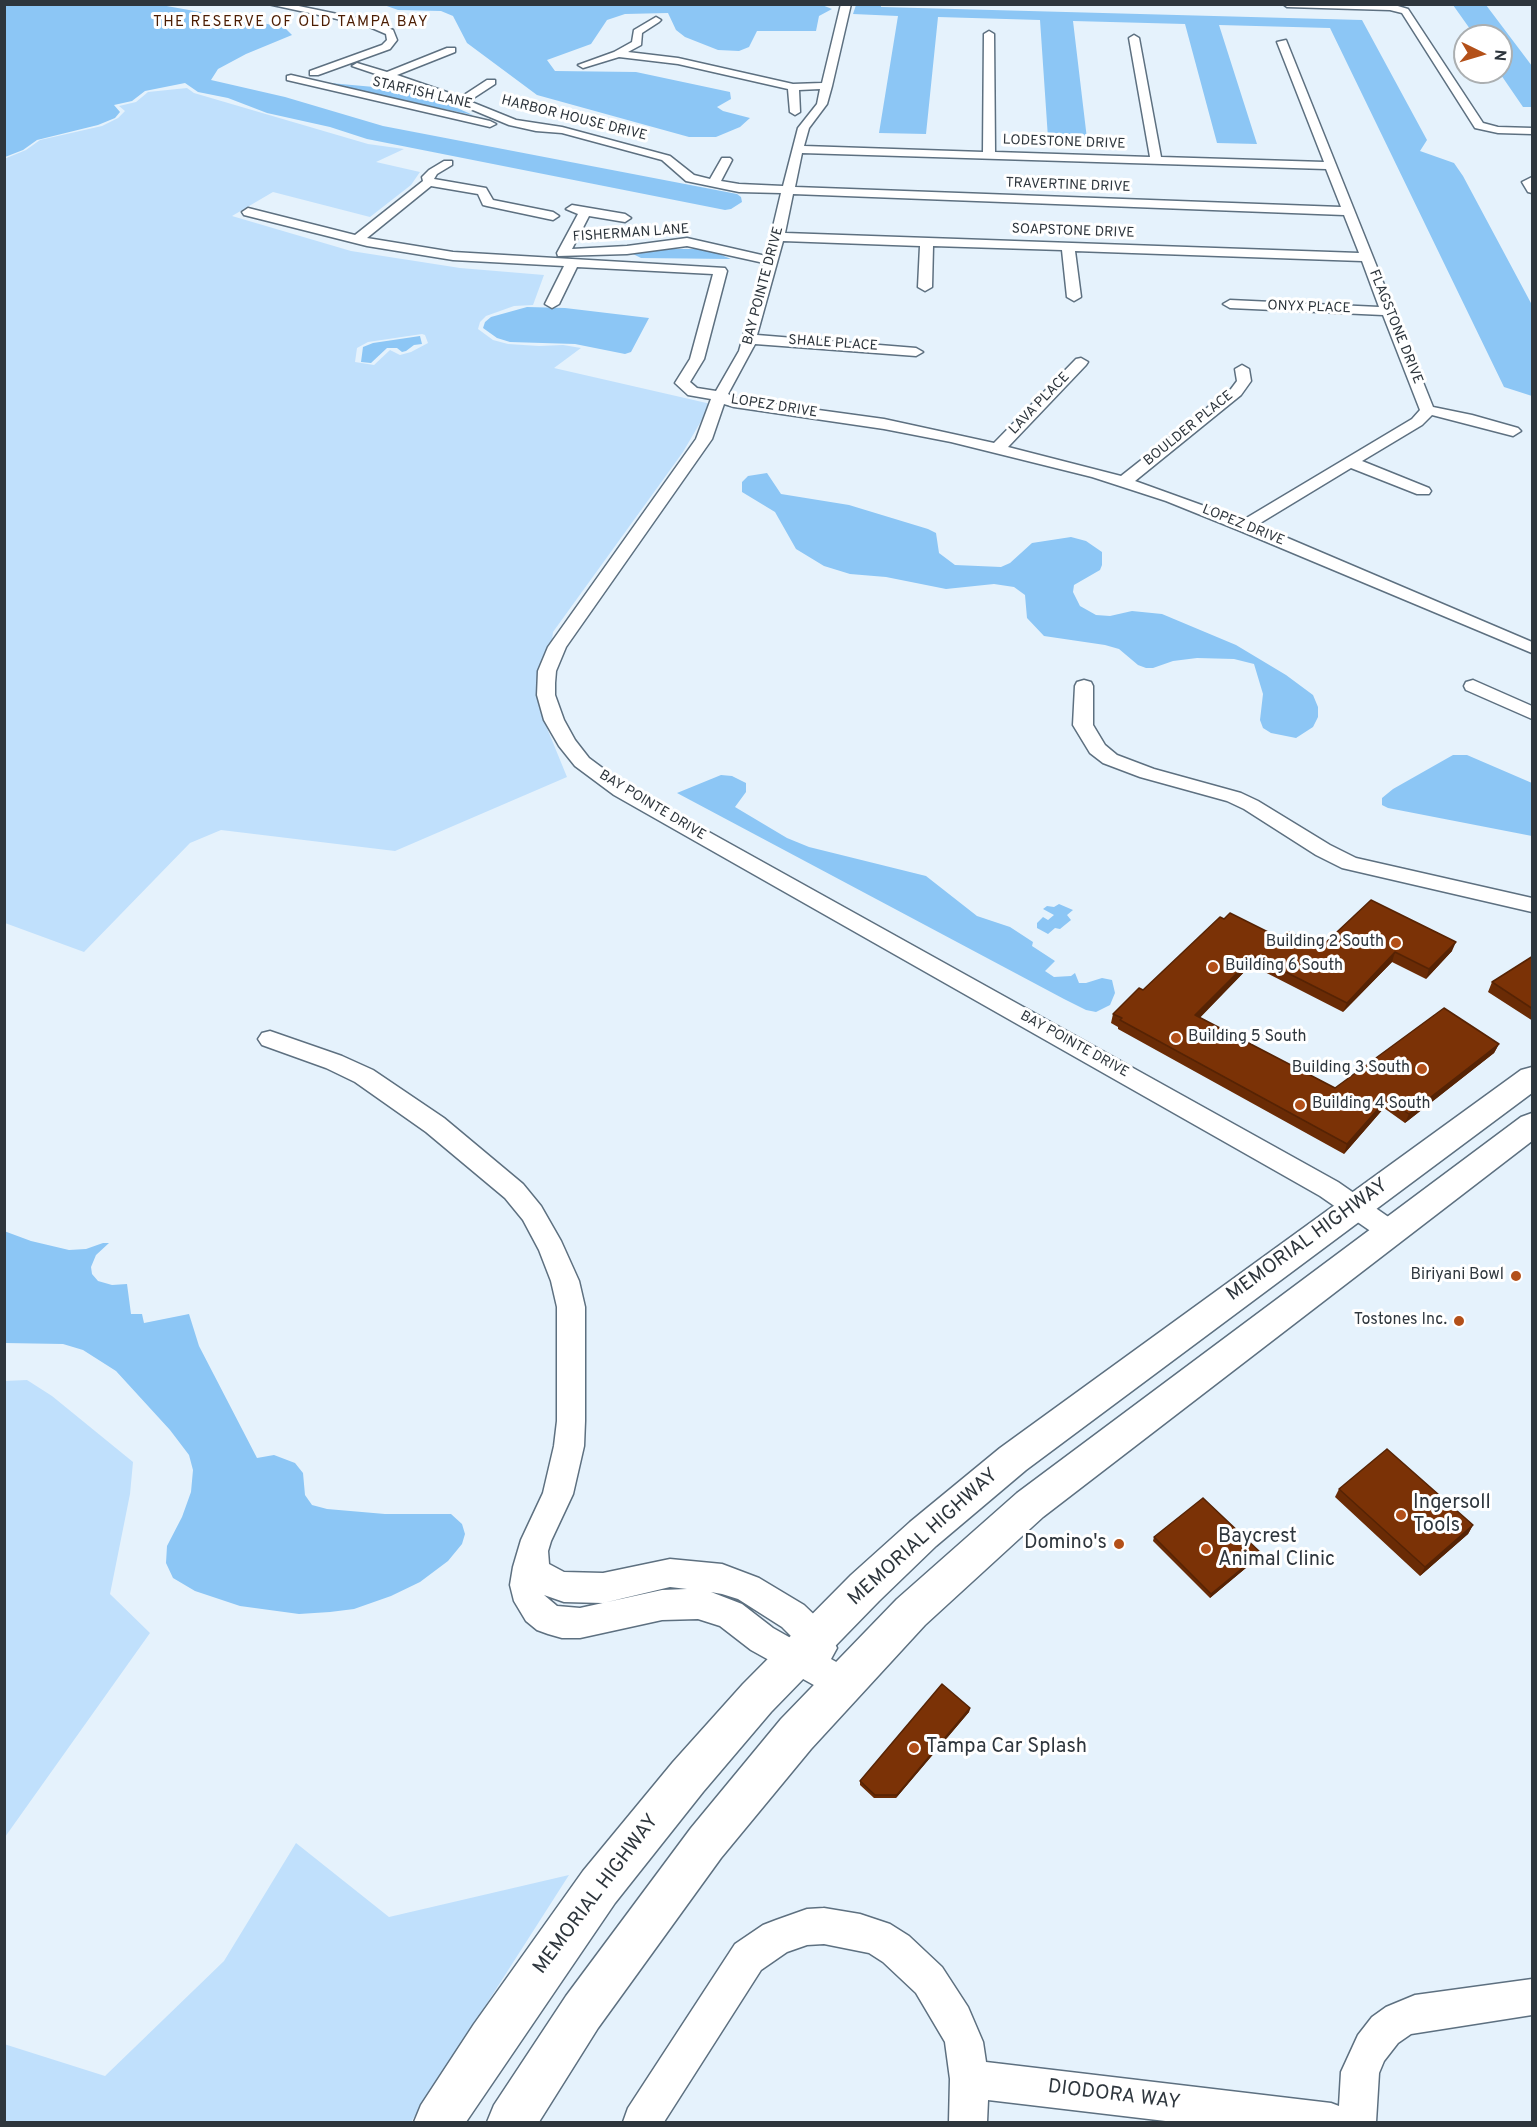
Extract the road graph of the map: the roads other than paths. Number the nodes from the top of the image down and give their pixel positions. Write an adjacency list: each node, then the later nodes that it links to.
1 (272, 4): 15 (street)
2 (846, 4): 20 (street, BAY POINTE DRIVE)
3 (1287, 4): 24 (street)
4 (656, 20): 8 (street)
5 (989, 34): 27 (street)
6 (1134, 38): 29 (street)
7 (1282, 42): 31 (street, FLAGSTONE DRIVE)
8 (637, 43): 10 (street); 11 (street)
9 (452, 50): 14 (street)
10 (618, 54): 11 (street); 12 (street)
11 (678, 61): 21 (street)
12 (583, 65)
13 (357, 66): 14 (street, HARBOR HOUSE DRIVE)
14 (389, 75): 19 (street, HARBOR HOUSE DRIVE)
15 (338, 77)
16 (291, 78): 25 (street, STARFISH LANE)
17 (363, 80): 19 (street, HARBOR HOUSE DRIVE)
18 (491, 82): 22 (street)
19 (422, 86): 22 (street, HARBOR HOUSE DRIVE)
20 (828, 86): 21 (street); 26 (street, BAY POINTE DRIVE)
21 (793, 87): 23 (street)
22 (463, 101): 25 (street, HARBOR HOUSE DRIVE)
23 (795, 112)
24 (1533, 131)
25 (618, 145): 34 (street, HARBOR HOUSE DRIVE)
26 (797, 149): 27 (street, LODESTONE DRIVE); 36 (street, BAY POINTE DRIVE)
27 (989, 155): 29 (street, LODESTONE DRIVE)
28 (726, 160): 34 (street)
29 (1156, 160): 31 (street, LODESTONE DRIVE)
30 (448, 163): 33 (street)
31 (1330, 166): 38 (street, FLAGSTONE DRIVE)
32 (1533, 181): 35 (street)
33 (429, 182): 41 (street); 45 (street)
34 (714, 182): 36 (street, HARBOR HOUSE DRIVE)
35 (1533, 189)
36 (788, 191): 38 (street, TRAVERTINE DRIVE); 44 (street, BAY POINTE DRIVE)
37 (500, 193): 40 (street)
38 (1347, 211): 49 (street, FLAGSTONE DRIVE)
39 (248, 212): 45 (street)
40 (585, 212): 42 (street); 50 (street)
41 (553, 216)
42 (626, 218)
43 (712, 237): 46 (street)
44 (778, 237): 47 (street, SOAPSTONE DRIVE); 51 (street, BAY POINTE DRIVE)
45 (357, 240): 50 (street)
46 (687, 242): 50 (street, FISHERMAN LANE); 51 (street, FISHERMAN LANE)
47 (927, 242): 48 (street, SOAPSTONE DRIVE); 52 (street)
48 (1068, 247): 49 (street, SOAPSTONE DRIVE); 53 (street)
49 (1367, 257): 56 (street, FLAGSTONE DRIVE)
50 (568, 258): 54 (street); 61 (street, LOPEZ DRIVE)
51 (771, 261): 57 (street, BAY POINTE DRIVE)
52 (925, 287)
53 (1074, 297)
54 (552, 304)
55 (1230, 304): 56 (street, ONYX PLACE)
56 (1388, 311): 62 (street, FLAGSTONE DRIVE)
57 (751, 339): 58 (street, SHALE PLACE); 61 (street, BAY POINTE DRIVE)
58 (916, 352)
59 (1081, 362): 64 (street, LAVA PLACE)
60 (1242, 369): 66 (street, BOULDER PLACE)
61 (720, 396): 64 (street, LOPEZ DRIVE); 78 (street, BAY POINTE DRIVE)
62 (1427, 410): 63 (street); 65 (street)
63 (1513, 431)
64 (1002, 443): 66 (street, LOPEZ DRIVE)
65 (1350, 462): 67 (street); 68 (street)
66 (1127, 478): 68 (street, LOPEZ DRIVE)
67 (1423, 491)
68 (1250, 522): 69 (street, LOPEZ DRIVE); 70 (street, LOPEZ DRIVE)
69 (1533, 634)
70 (1533, 648)
71 (1084, 686): 74 (street)
72 (1473, 686): 73 (street)
73 (1533, 712)
74 (1533, 905)
75 (270, 1039): 82 (street)
76 (1533, 1078): 78 (main road, MEMORIAL HIGHWAY)
77 (1533, 1125): 79 (main road)
78 (1356, 1206): 79 (street, BAY POINTE DRIVE); 80 (main road, MEMORIAL HIGHWAY)
79 (1391, 1232): 81 (main road)
80 (1148, 1359): 81 (main road); 82 (main road, MEMORIAL HIGHWAY)
81 (1182, 1389): 83 (main road)
82 (805, 1647): 83 (street); 86 (main road, MEMORIAL HIGHWAY)
83 (842, 1683): 87 (main road)
84 (1533, 1997): 91 (street)
85 (969, 2079): 88 (street); 89 (street); 90 (street, DIODORA WAY)
86 (438, 2122)
87 (511, 2122)
88 (642, 2122)
89 (968, 2122)
90 (1331, 2122)
91 (1357, 2122)

